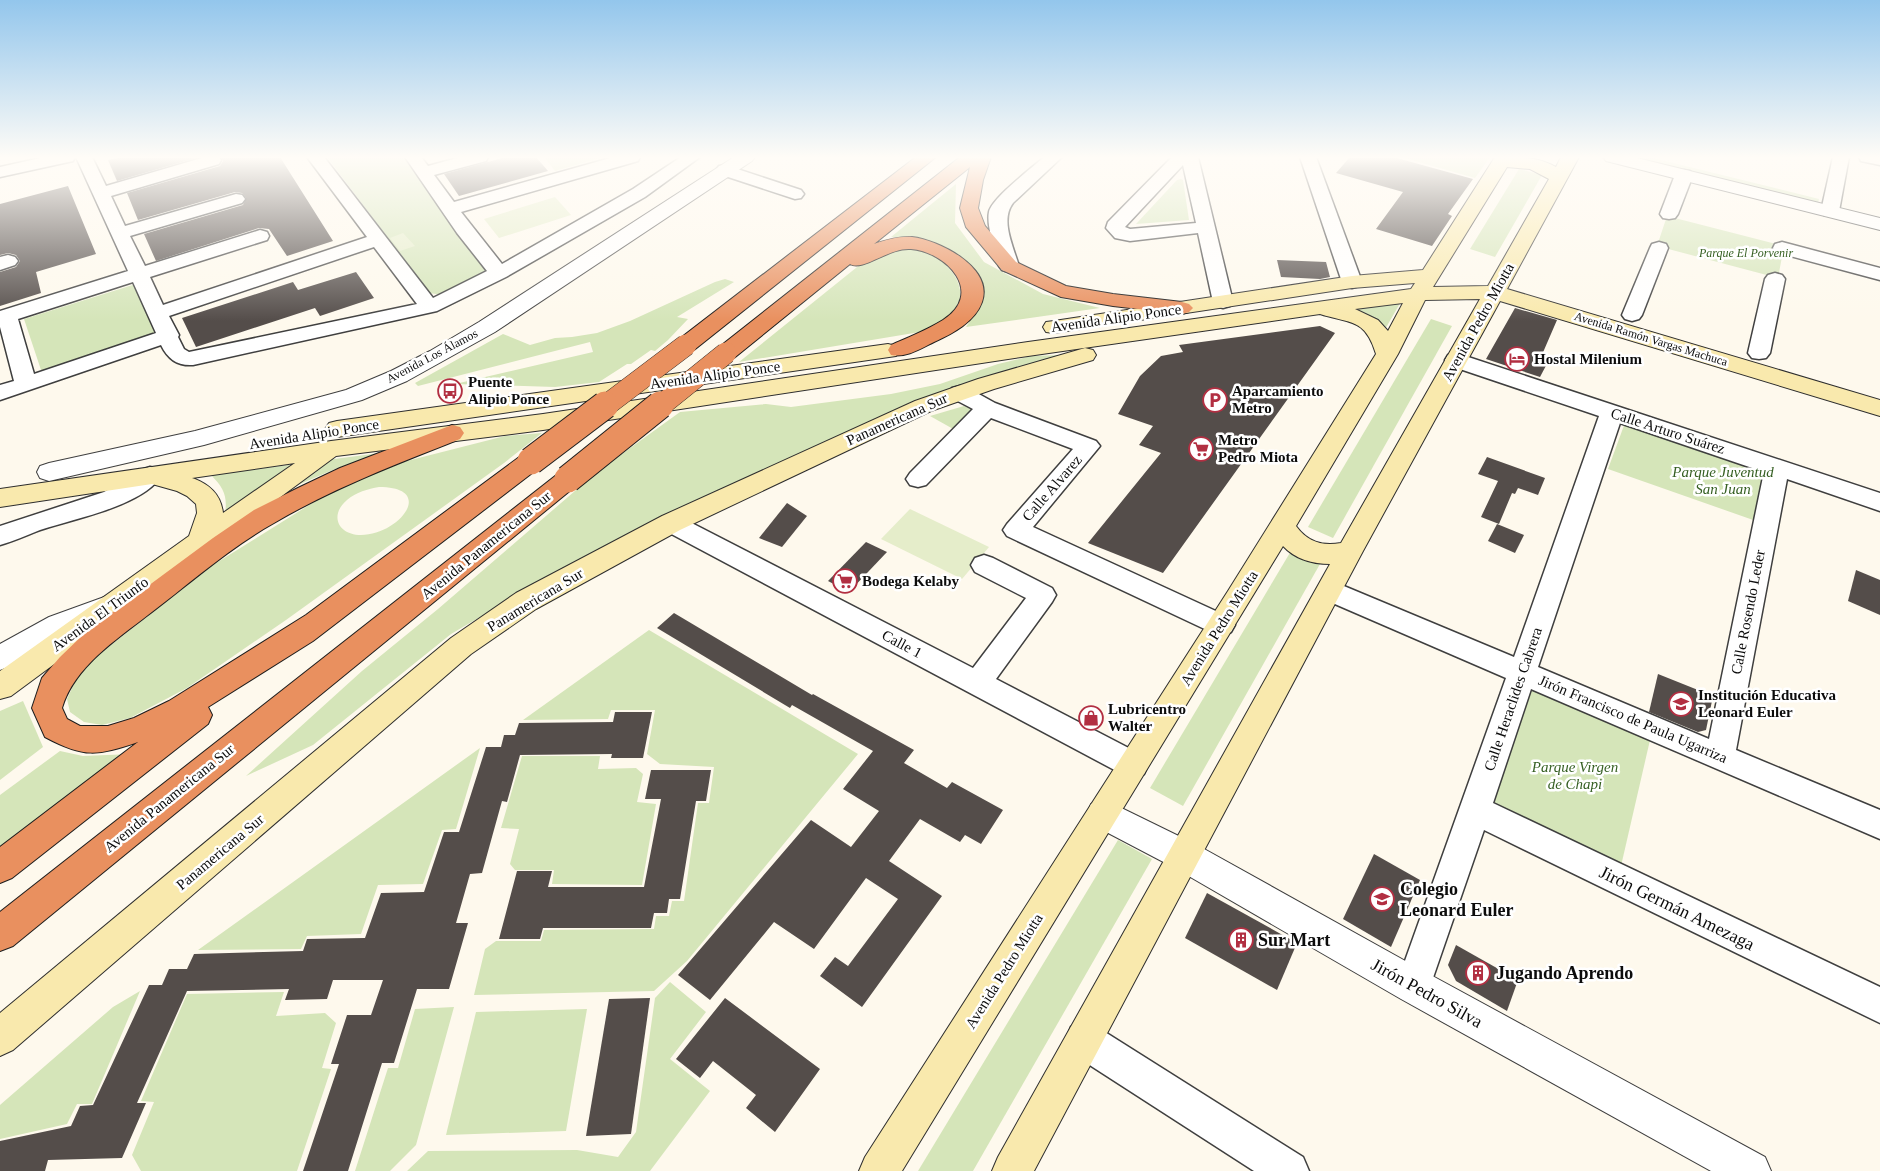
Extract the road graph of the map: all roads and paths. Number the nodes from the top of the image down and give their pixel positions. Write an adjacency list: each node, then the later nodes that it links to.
1 (110, 212): 19 (street)
2 (193, 212): 19 (street)
3 (357, 212): 21 (street)
4 (452, 212): 25 (street)
5 (606, 212): 25 (street)
6 (662, 212): 57 (street, Avenida Los Álamos)
7 (857, 212): 72 (highway, bridge)
8 (902, 212): 32 (highway, Avenida Panamericana Sur)
9 (970, 212): 24 (highway)
10 (998, 212): 24 (street)
11 (1129, 212): 18 (street)
12 (1202, 212): 18 (street)
13 (1327, 212): 30 (street)
14 (1470, 212): 28 (main road, Avenida Pedro Miotta)
15 (1540, 212): 31 (main road, Avenida Pedro Miotta)
16 (1846, 212): 17 (street)
17 (1880, 224)
18 (1206, 227): 34 (street)
19 (120, 233): 26 (street)
20 (260, 236): 26 (street)
21 (378, 239): 35 (street); 37 (street)
22 (1658, 248): 38 (street)
23 (1782, 248): 27 (street)
24 (1009, 266): 40 (highway)
25 (499, 273): 35 (street)
26 (140, 274): 37 (street); 39 (street)
27 (1880, 274)
28 (1430, 276): 30 (main road, Avenida Alipio Ponce); 31 (main road, Avenida Ramón Vargas Machuca); 33 (main road, Avenida Pedro Miotta)
29 (1775, 279): 43 (street)
30 (1352, 282): 34 (main road, Avenida Alipio Ponce)
31 (1499, 285): 33 (main road, Avenida Ramón Vargas Machuca); 38 (main road, Avenida Ramón Vargas Machuca); 45 (main road, Avenida Pedro Miotta); 51 (main road, Avenida Ramón Vargas Machuca)
32 (799, 294): 42 (highway); 85 (highway, Avenida Panamericana Sur, bridge)
33 (1419, 294): 36 (main road, Avenida Alipio Ponce); 44 (main road, Avenida Pedro Miotta)
34 (1223, 302): 40 (main road, Avenida Alipio Ponce)
35 (430, 307): 41 (street)
36 (1319, 308): 40 (main road, Avenida Alipio Ponce); 44 (main road)
37 (159, 313): 41 (street)
38 (1632, 315): 43 (main road, Avenida Ramón Vargas Machuca)
39 (3, 316): 46 (street)
40 (1176, 319): 42 (main road, Avenida Alipio Ponce); 48 (main road, Panamericana Sur); 53 (main road, Avenida Alipio Ponce)
41 (169, 335): 46 (street)
42 (899, 350): 57 (main road, Avenida Alipio Ponce)
43 (1759, 353): 47 (main road, Avenida Ramón Vargas Machuca)
44 (1387, 354): 64 (main road, Avenida Pedro Miotta)
45 (1456, 360): 52 (street, Calle Arturo Suárez); 68 (main road, Avenida Pedro Miotta)
46 (26, 384): 49 (street)
47 (1880, 390)
48 (960, 392): 50 (street); 63 (main road, Panamericana Sur)
49 (0, 393)
50 (987, 408): 54 (street); 60 (street)
51 (1880, 408)
52 (1612, 412): 56 (street, Calle Arturo Suárez); 75 (street, Calle Heraclides Cabrera)
53 (452, 434): 55 (main road, Avenida Alipio Ponce); 72 (highway)
54 (1088, 446): 65 (street, Calle Alvarez)
55 (331, 449): 58 (main road, Avenida Alipio Ponce); 67 (main road, Avenida El Triunfo)
56 (1777, 467): 62 (street, Calle Arturo Suárez); 78 (street, Calle Rosendo Leder)
57 (49, 472): 59 (main road, Avenida Alipio Ponce)
58 (150, 475): 61 (main road, Avenida Alipio Ponce); 66 (street); 67 (main road)
59 (0, 479)
60 (918, 480)
61 (0, 498)
62 (1880, 502)
63 (671, 523): 76 (street, Calle 1); 88 (main road, Panamericana Sur)
64 (1282, 526): 68 (main road); 73 (main road, Avenida Pedro Miotta)
65 (1016, 530): 73 (street)
66 (0, 536)
67 (200, 542): 71 (main road, Avenida El Triunfo)
68 (1350, 551): 70 (main road, Avenida Pedro Miotta)
69 (984, 565): 76 (street)
70 (1330, 591): 75 (street, Jirón Francisco de Paula Ugarriza); 83 (main road, Avenida Pedro Miotta)
71 (109, 607): 74 (street); 77 (main road, Avenida El Triunfo)
72 (316, 623): 84 (highway)
73 (1221, 624): 79 (main road, Avenida Pedro Miotta)
74 (0, 658)
75 (1522, 672): 78 (street, Jirón Francisco de Paula Ugarriza); 80 (street, Calle Heraclides Cabrera)
76 (977, 683): 79 (street, Calle 1)
77 (0, 687)
78 (1720, 757): 82 (street, Jirón Francisco de Paula Ugarriza)
79 (1133, 765): 81 (main road, Avenida Pedro Miotta)
80 (1475, 810): 86 (street, Calle Heraclides Cabrera); 87 (street, Jirón Germán Amezaga)
81 (1103, 814): 83 (street, Jirón Pedro Silva); 90 (main road, Avenida Pedro Miotta)
82 (1880, 825)
83 (1185, 856): 86 (street, Jirón Pedro Silva); 89 (main road, Avenida Pedro Miotta)
84 (0, 867)
85 (0, 934)
86 (1414, 986): 93 (street, Jirón Pedro Silva)
87 (1880, 1005)
88 (0, 1037)
89 (1084, 1040): 91 (main road, Avenida Pedro Miotta); 92 (street)
90 (879, 1171)
91 (1012, 1171)
92 (1289, 1171)
93 (1751, 1171)

